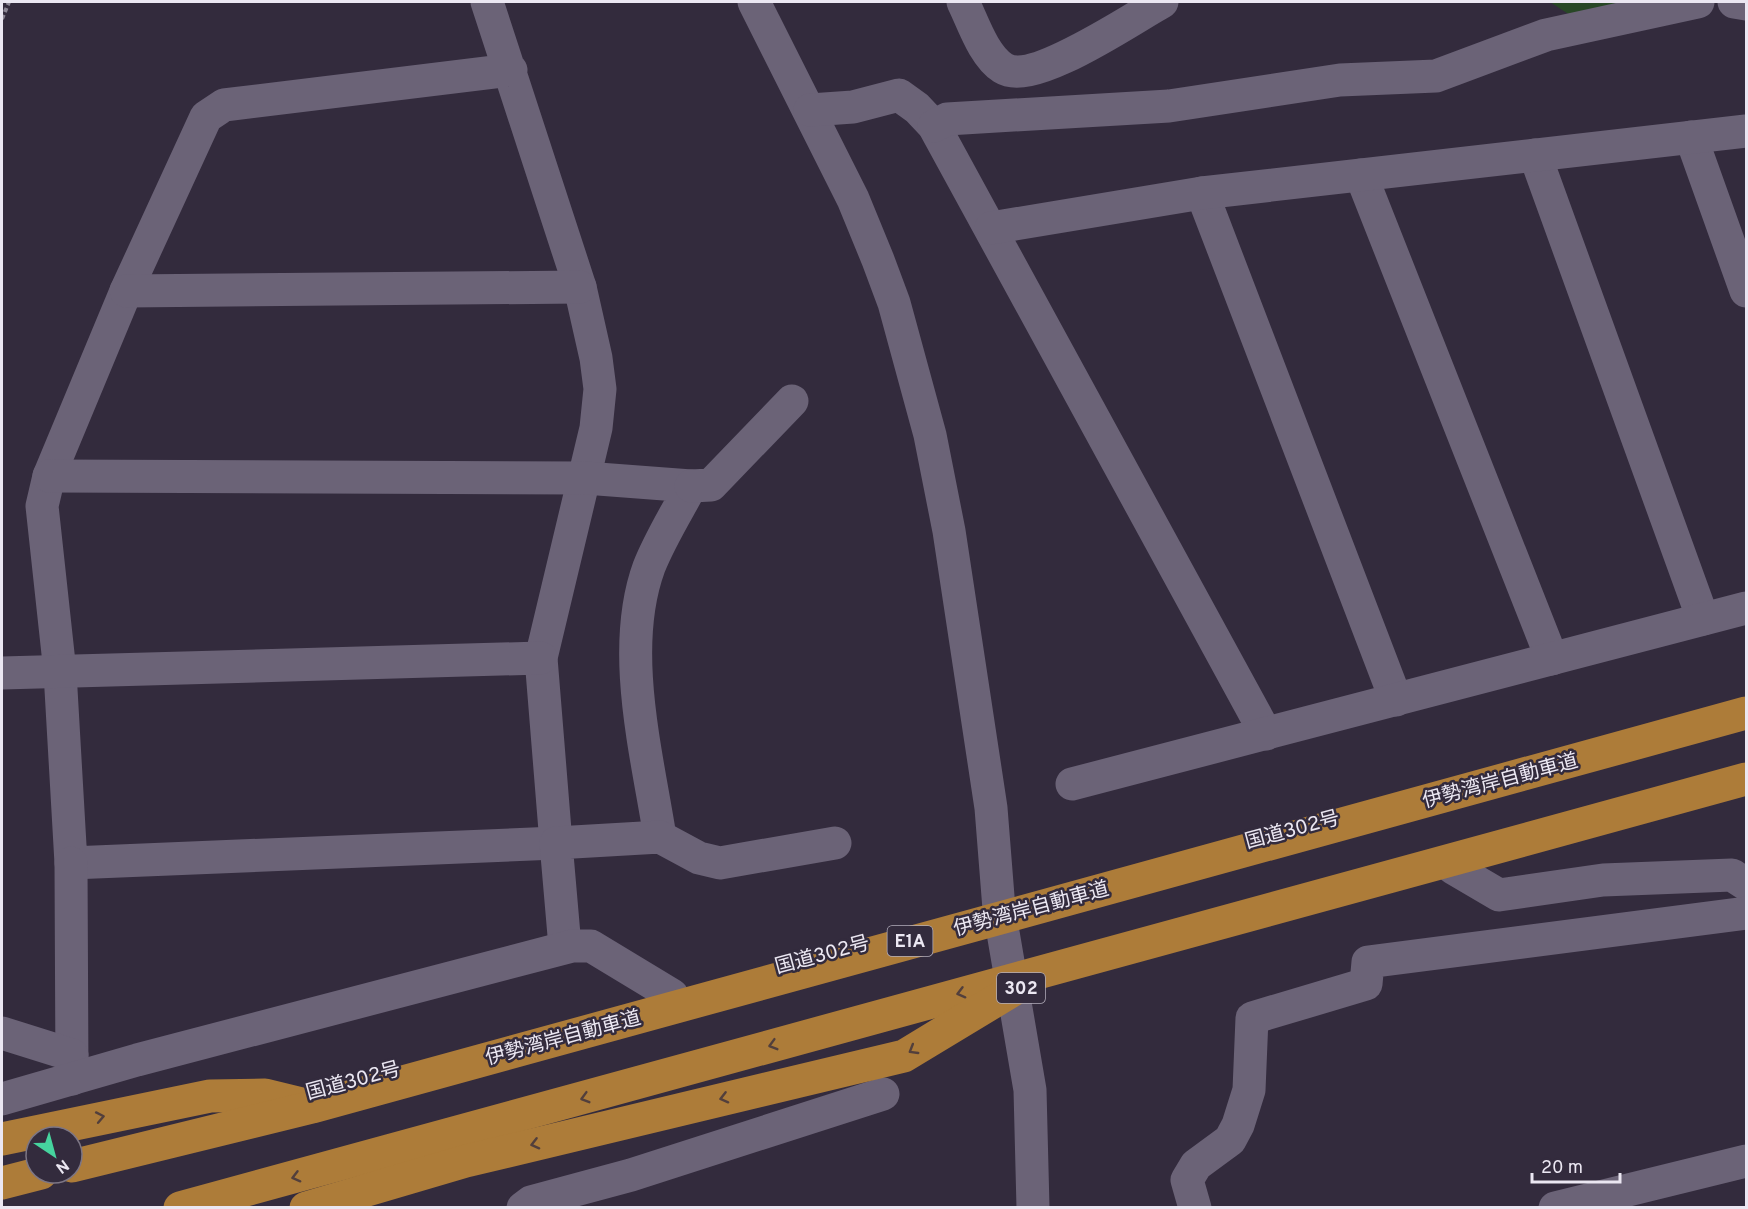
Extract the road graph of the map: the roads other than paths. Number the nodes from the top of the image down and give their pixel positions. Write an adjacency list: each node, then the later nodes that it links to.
1 (487, 2): 8 (street)
2 (754, 2): 9 (street)
3 (963, 2): 4 (street)
4 (1162, 2)
5 (1698, 2): 10 (street)
6 (1734, 2): 7 (street)
7 (1746, 4)
8 (511, 70): 17 (street); 18 (street)
9 (810, 110): 10 (street); 43 (street)
10 (934, 126): 16 (street)
11 (1746, 131): 12 (street)
12 (1691, 138): 13 (street); 19 (street)
13 (1535, 155): 14 (street); 25 (street)
14 (1361, 175): 15 (street); 27 (street)
15 (1202, 192): 16 (street); 30 (street)
16 (991, 228): 33 (street)
17 (580, 287): 18 (street); 22 (street)
18 (126, 291): 21 (street)
19 (1746, 291)
20 (792, 401): 23 (street)
21 (49, 476): 22 (street); 28 (street)
22 (585, 478): 23 (street); 26 (street)
23 (691, 486): 37 (street)
24 (1746, 608): 25 (street)
25 (1703, 619): 27 (street)
26 (541, 658): 28 (street); 38 (street)
27 (1552, 659): 30 (street)
28 (60, 672): 29 (street); 40 (street)
29 (2, 673)
30 (1396, 700): 33 (street)
31 (1746, 706): 43 (highway, 国道302号)
32 (1746, 713): 52 (highway, 伊勢湾岸自動車道 / E1A)
33 (1266, 734): 35 (street)
34 (1746, 779): 53 (highway, one-way to 53)
35 (1072, 784)
36 (1746, 790): 41 (highway, 302)
37 (660, 837): 38 (street); 39 (street)
38 (556, 843): 40 (street); 45 (street)
39 (835, 843)
40 (71, 863): 49 (street)
41 (1453, 868): 42 (street); 46 (highway, 302)
42 (1746, 884)
43 (999, 909): 46 (street); 47 (highway, 国道302号)
44 (1746, 913): 67 (street)
45 (565, 947): 47 (street); 49 (street)
46 (1014, 989): 64 (highway, 302, one-way to 64); 66 (street)
47 (672, 995): 55 (highway, 国道302号)
48 (2, 1033): 49 (street)
49 (72, 1067): 51 (street)
50 (884, 1094): 65 (street)
51 (2, 1099)
52 (312, 1107): 54 (highway, one-way to 52); 57 (highway, 伊勢湾岸自動車道 / E1A)
53 (477, 1128): 62 (highway, one-way to 62); 63 (highway)
54 (2, 1139)
55 (84, 1152)
56 (1746, 1161): 68 (street)
57 (84, 1163)
58 (24, 1168): 59 (highway)
59 (2, 1174)
60 (24, 1178): 61 (highway)
61 (2, 1183)
62 (180, 1208)
63 (284, 1208)
64 (306, 1208)
65 (523, 1208)
66 (1033, 1208)
67 (1195, 1208)
68 (1555, 1208)

